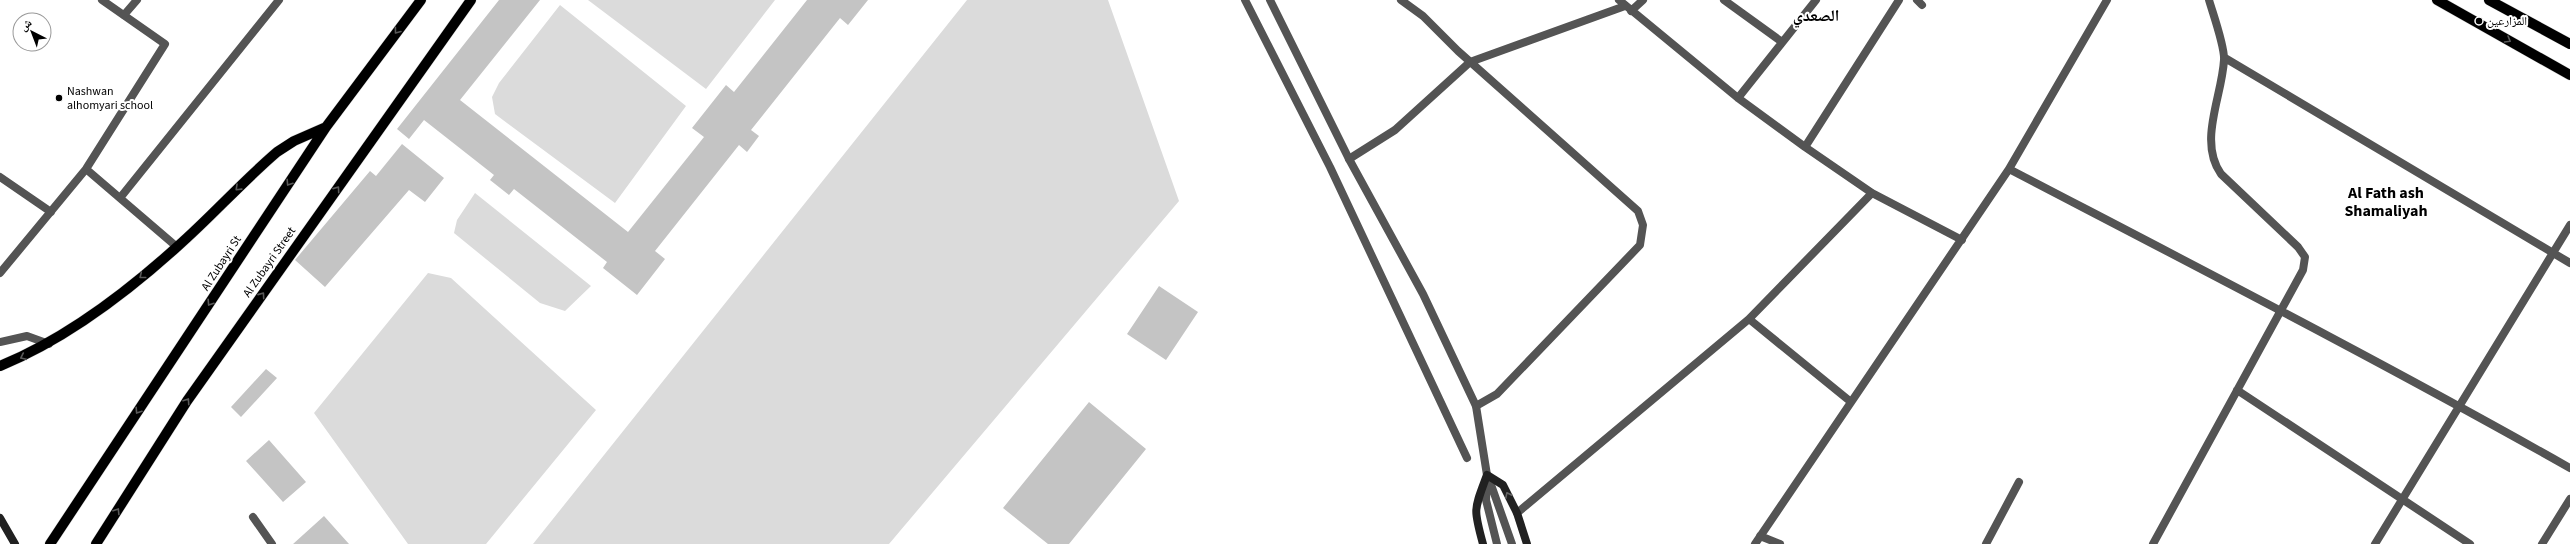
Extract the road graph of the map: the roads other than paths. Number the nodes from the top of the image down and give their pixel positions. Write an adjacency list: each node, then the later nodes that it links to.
1 (102, 0): 20 (street)
2 (137, 0): 20 (street)
3 (279, 0): 34 (street)
4 (421, 0): 27 (main road, Al Zubayri St, one-way to 27)
5 (465, 0): 19 (main road)
6 (471, 0): 19 (main road, Al Zubayri Street)
7 (1245, 0): 51 (street)
8 (1270, 0): 29 (street)
9 (1401, 0): 24 (street)
10 (1642, 0): 18 (street)
11 (1724, 0): 21 (street)
12 (1816, 0): 21 (street)
13 (1899, 0): 28 (street)
14 (2107, 0): 31 (street)
15 (2209, 0): 23 (street)
16 (2437, 0): 25 (main road, one-way to 25)
17 (2489, 0): 22 (main road)
18 (1625, 6): 24 (street); 26 (street)
19 (461, 14): 63 (main road, Al Zubayri Street, one-way to 19)
20 (124, 15): 30 (street)
21 (1782, 42): 26 (street)
22 (2570, 44)
23 (2225, 58): 39 (street); 42 (street)
24 (1470, 62): 29 (street); 49 (street)
25 (2570, 75)
26 (1738, 98): 28 (street)
27 (326, 127): 38 (main road, one-way to 38); 62 (main road, Al Zubayri St, one-way to 62)
28 (1805, 147): 33 (street)
29 (1349, 159): 49 (street)
30 (86, 169): 34 (street); 35 (street)
31 (2009, 169): 37 (street); 42 (street)
32 (0, 177): 35 (street)
33 (1872, 193): 37 (street); 43 (street)
34 (120, 198): 38 (street)
35 (50, 212): 41 (street)
36 (2570, 225): 39 (street)
37 (1962, 240): 48 (street)
38 (178, 247): 45 (main road, one-way to 45)
39 (2553, 253): 40 (street); 50 (street)
40 (2570, 263)
41 (0, 273)
42 (2281, 310): 47 (street); 50 (street)
43 (1749, 319): 48 (street); 57 (street)
44 (0, 342): 45 (street)
45 (49, 344): 46 (main road, one-way to 46)
46 (0, 366)
47 (2237, 390): 56 (street); 72 (street)
48 (1851, 402): 60 (street)
49 (1476, 406): 53 (street)
50 (2460, 406): 52 (street); 56 (street)
51 (1467, 458)
52 (2570, 468)
53 (1487, 475): 57 (main road, one-way to 53); 65 (main road); 66 (street); 67 (street)
54 (2019, 482): 71 (street)
55 (2570, 499): 75 (street)
56 (2403, 500): 73 (street); 74 (street)
57 (1517, 513): 68 (main road)
58 (253, 517): 64 (street)
59 (0, 518): 61 (main road)
60 (1760, 536): 69 (street); 70 (street)
61 (15, 544)
62 (50, 544)
63 (96, 544)
64 (272, 544)
65 (1483, 544)
66 (1497, 544)
67 (1512, 544)
68 (1526, 544)
69 (1755, 544)
70 (1780, 544)
71 (1986, 544)
72 (2153, 544)
73 (2375, 544)
74 (2470, 544)
75 (2542, 544)

